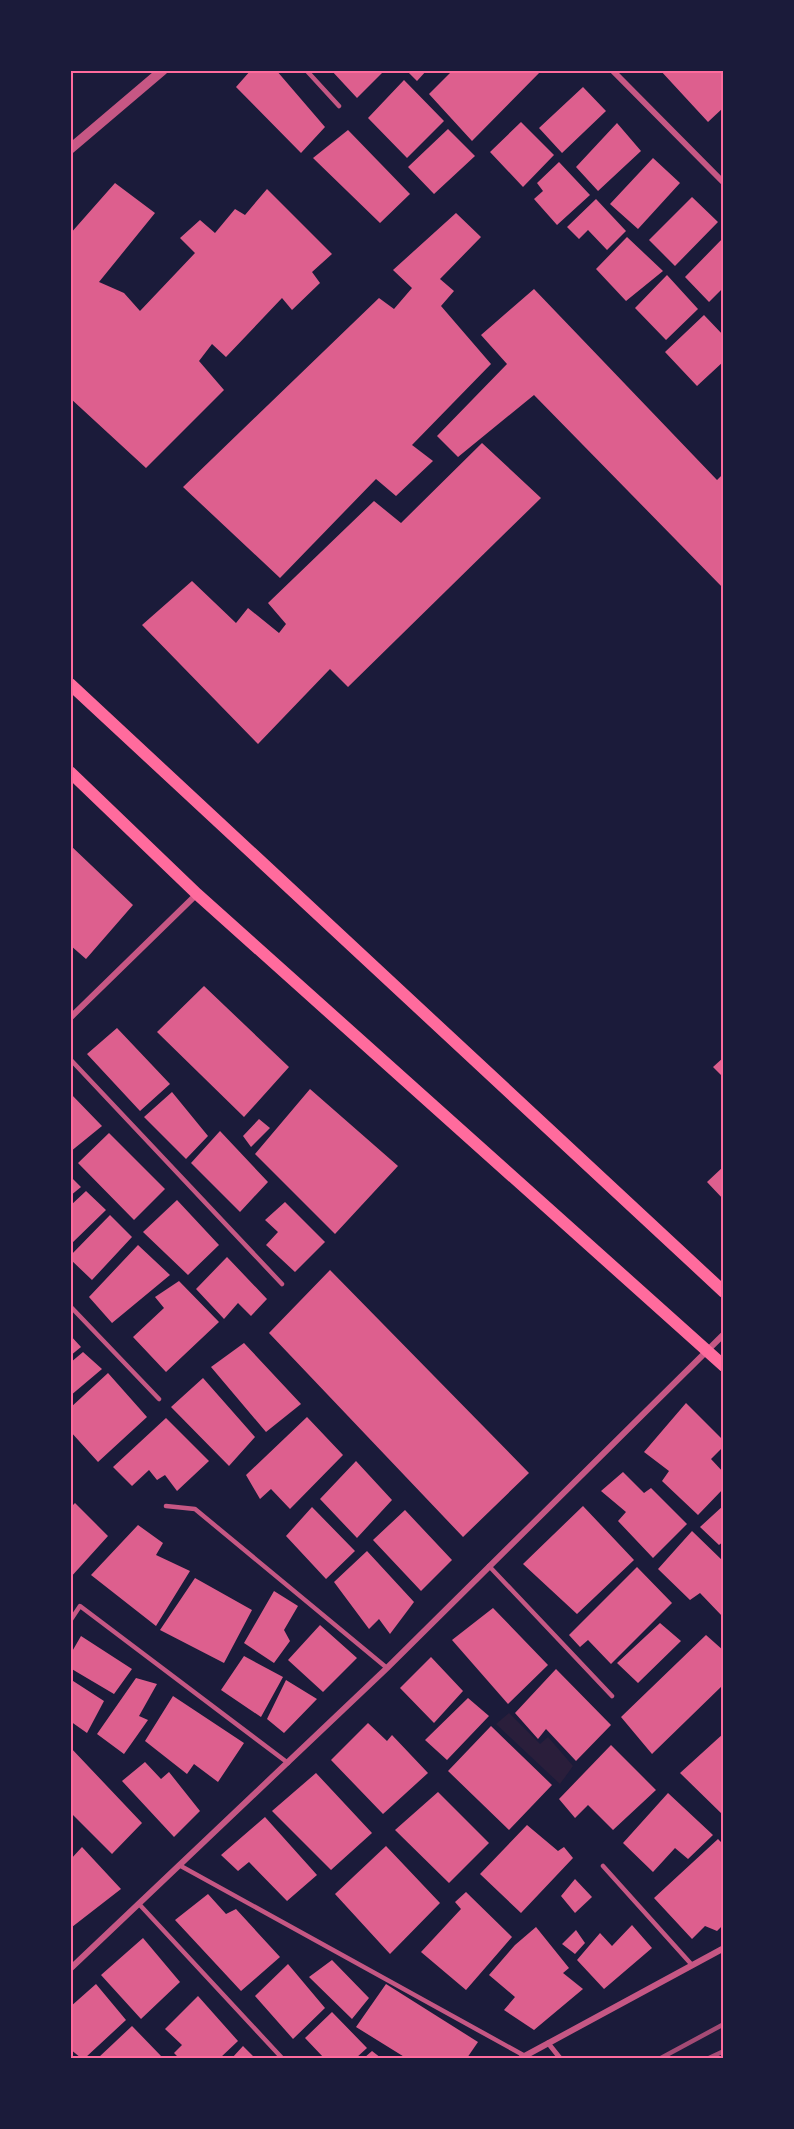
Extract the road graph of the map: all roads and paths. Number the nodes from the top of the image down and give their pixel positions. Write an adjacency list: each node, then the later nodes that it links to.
1 (163, 70): 5 (street)
2 (306, 70): 4 (lane)
3 (612, 70): 6 (street)
4 (339, 106)
5 (70, 149)
6 (723, 183)
7 (70, 684): 13 (main road)
8 (70, 772): 9 (main road)
9 (197, 894): 10 (street); 16 (main road)
10 (70, 1018)
11 (70, 1059): 12 (lane)
12 (282, 1284)
13 (723, 1292)
14 (70, 1306): 18 (lane)
15 (723, 1334): 16 (street)
16 (707, 1352): 17 (main road); 20 (street)
17 (723, 1366)
18 (159, 1399)
19 (166, 1506): 22 (lane)
20 (489, 1566): 22 (street); 23 (lane)
21 (70, 1620): 24 (lane)
22 (387, 1668): 24 (street)
23 (612, 1696)
24 (288, 1763): 25 (street)
25 (179, 1865): 27 (street); 32 (lane)
26 (603, 1866): 29 (lane)
27 (139, 1904): 30 (street); 33 (lane)
28 (723, 1948): 29 (street)
29 (692, 1965): 31 (street)
30 (70, 1969)
31 (548, 2043): 32 (street); 34 (street)
32 (523, 2057)
33 (282, 2058)
34 (560, 2058)

